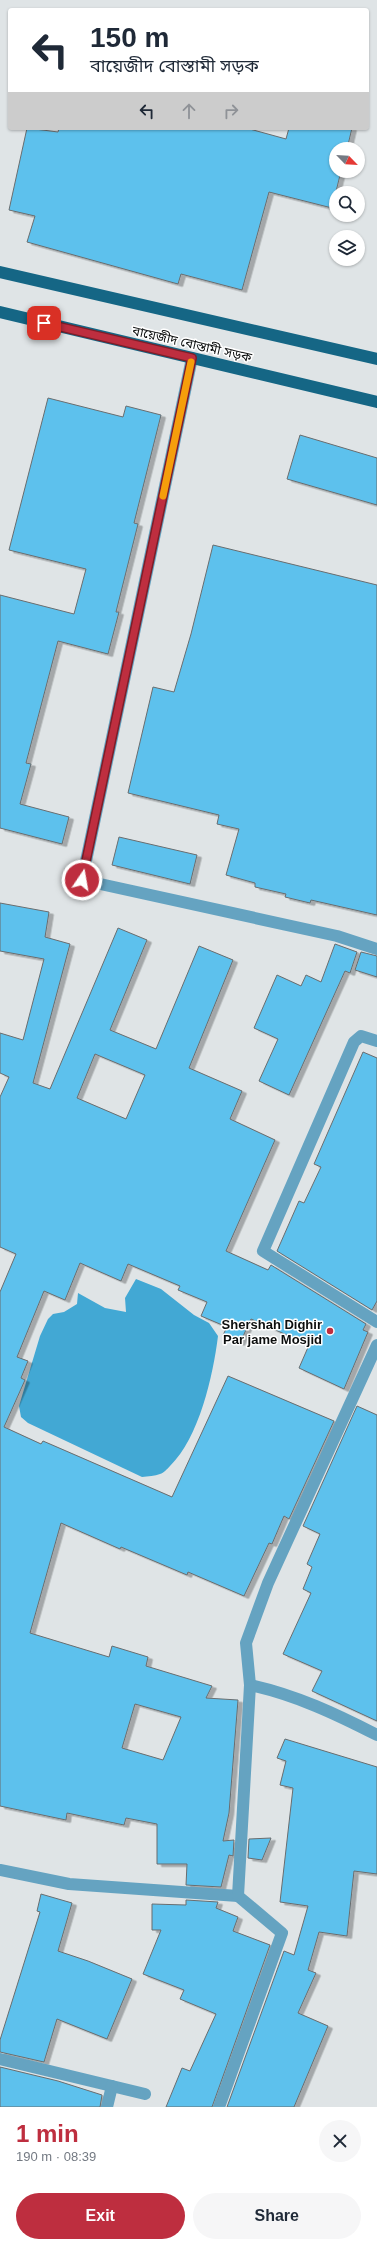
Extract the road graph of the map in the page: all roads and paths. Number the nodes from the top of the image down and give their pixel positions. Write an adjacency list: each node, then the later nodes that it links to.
1 (0, 272): 4 (main road)
2 (0, 312): 3 (main road, বায়েজীদ বোস্তামী সড়ক)
3 (192, 358): 5 (main road, বায়েজীদ বোস্তামী সড়ক); 6 (street)
4 (377, 359)
5 (377, 402)
6 (377, 949)
7 (377, 1041): 8 (street)
8 (377, 1322)
9 (377, 1345): 10 (street)
10 (250, 1685): 11 (street); 13 (street)
11 (377, 1735)
12 (0, 1870): 13 (street)
13 (238, 1896): 18 (street)
14 (0, 2059): 15 (street)
15 (112, 2086): 16 (street); 17 (street)
16 (145, 2094)
17 (106, 2107)
18 (219, 2107)

